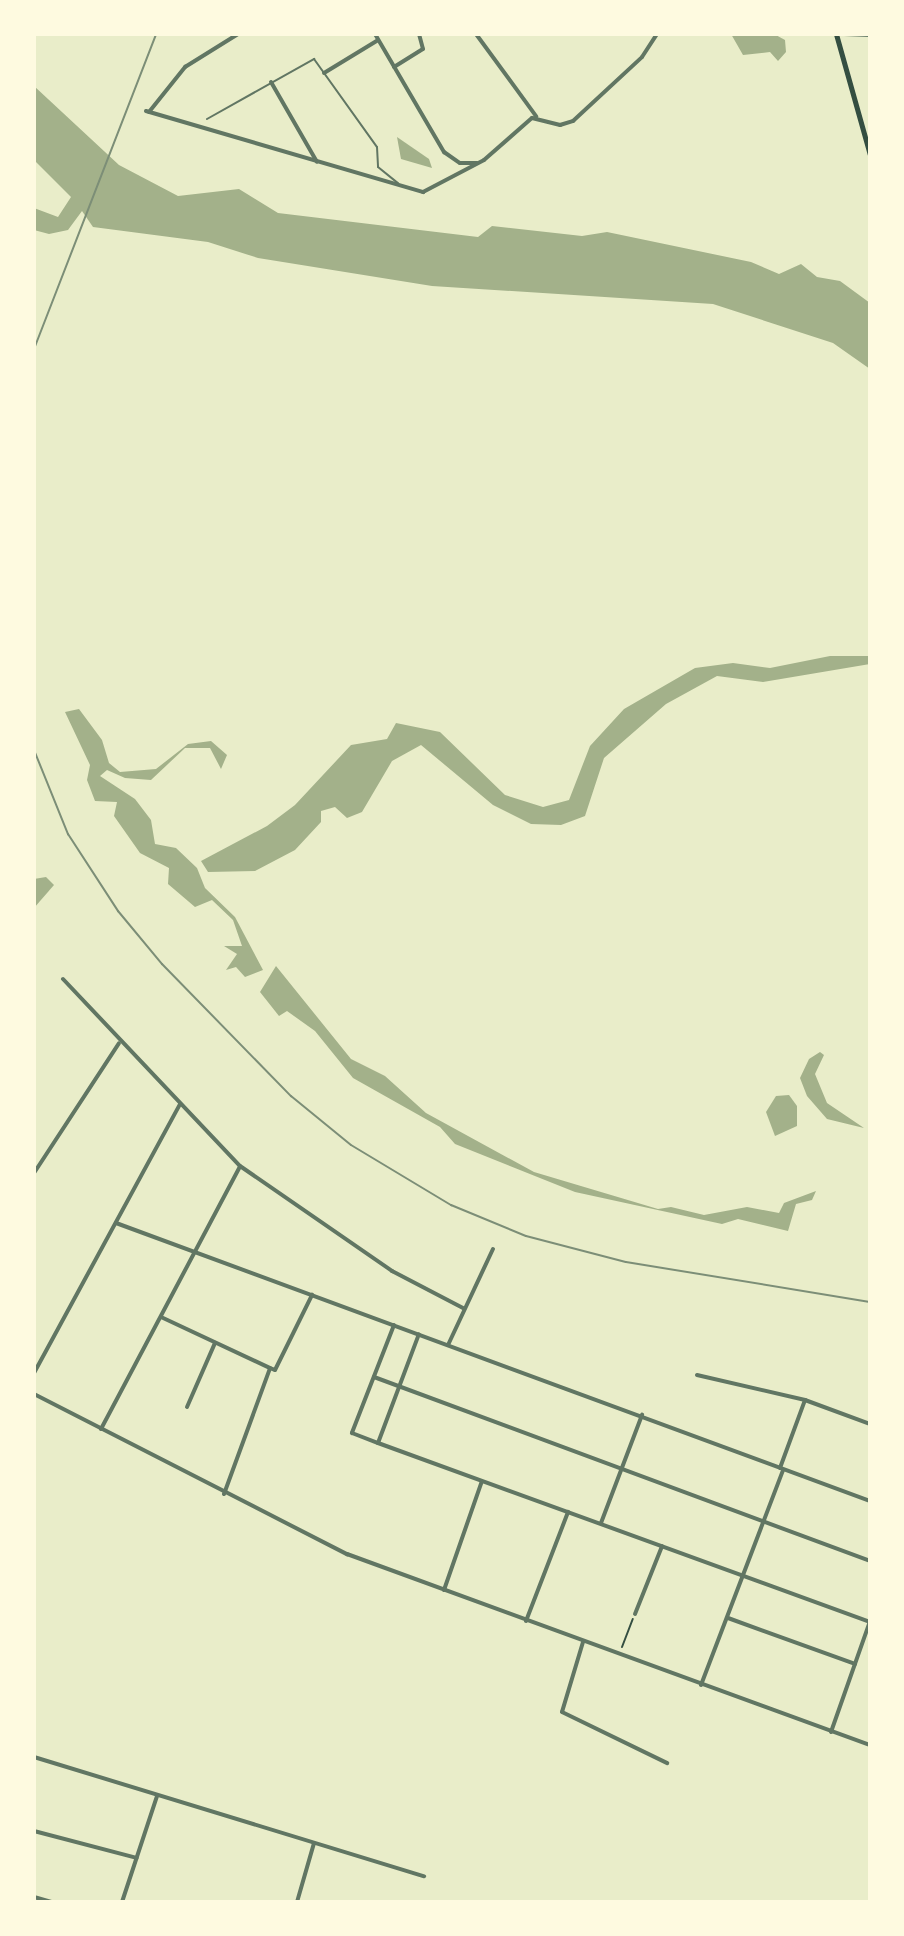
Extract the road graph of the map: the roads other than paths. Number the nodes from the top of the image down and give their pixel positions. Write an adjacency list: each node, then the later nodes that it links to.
1 (238, 34): 17 (street)
2 (375, 34): 9 (street)
3 (419, 34): 10 (street)
4 (476, 34): 13 (street)
5 (657, 34): 13 (street)
6 (836, 34): 15 (main road)
7 (844, 34): 8 (street)
8 (870, 35)
9 (378, 40): 10 (street); 11 (street)
10 (394, 67): 16 (street)
11 (324, 73): 12 (lane); 18 (lane)
12 (271, 82): 14 (lane); 17 (street)
13 (536, 116): 16 (street)
14 (207, 119)
15 (870, 155)
16 (480, 163): 18 (street)
17 (318, 164): 18 (street)
18 (409, 191)
19 (63, 979): 20 (street)
20 (119, 1043): 21 (street); 23 (street)
21 (180, 1104): 22 (street); 24 (street)
22 (240, 1166): 26 (street); 28 (street)
23 (34, 1173)
24 (116, 1223): 26 (street); 35 (street)
25 (493, 1249): 28 (street)
26 (197, 1251): 27 (street); 29 (street)
27 (312, 1295): 30 (street); 34 (street)
28 (463, 1308): 33 (street)
29 (161, 1317): 32 (street); 44 (street)
30 (394, 1325): 31 (street); 37 (street)
31 (419, 1334): 33 (street); 38 (street)
32 (216, 1342): 34 (street); 41 (street)
33 (448, 1345): 42 (street)
34 (270, 1368): 49 (street)
35 (34, 1373)
36 (697, 1375): 40 (street)
37 (374, 1377): 38 (street); 45 (street)
38 (399, 1386): 45 (street); 46 (street)
39 (34, 1394): 44 (street)
40 (805, 1400): 43 (street); 47 (street)
41 (187, 1407)
42 (642, 1415): 46 (street); 47 (street)
43 (870, 1424)
44 (101, 1429): 49 (street)
45 (378, 1443): 48 (street)
46 (621, 1468): 52 (street); 53 (street)
47 (782, 1469): 50 (street); 52 (street)
48 (482, 1481): 51 (street); 57 (street)
49 (224, 1494): 57 (street)
50 (870, 1501)
51 (569, 1511): 53 (street); 60 (street)
52 (764, 1521): 55 (street); 56 (street)
53 (601, 1523): 54 (street)
54 (662, 1545): 56 (street); 58 (street)
55 (870, 1561)
56 (746, 1575): 59 (street); 61 (street)
57 (444, 1590): 60 (street)
58 (635, 1614)
59 (728, 1618): 63 (street); 64 (street)
60 (526, 1621): 62 (street)
61 (870, 1622): 63 (street)
62 (583, 1642): 64 (street); 68 (street)
63 (855, 1664): 65 (street)
64 (701, 1685): 65 (street)
65 (831, 1732): 66 (street)
66 (870, 1745)
67 (34, 1757): 69 (street)
68 (667, 1763)
69 (157, 1796): 71 (street); 72 (street)
70 (34, 1831): 72 (street)
71 (314, 1842): 73 (street); 77 (street)
72 (137, 1858): 76 (street)
73 (424, 1876)
74 (35, 1899): 75 (street)
75 (51, 1902)
76 (122, 1902)
77 (297, 1902)

